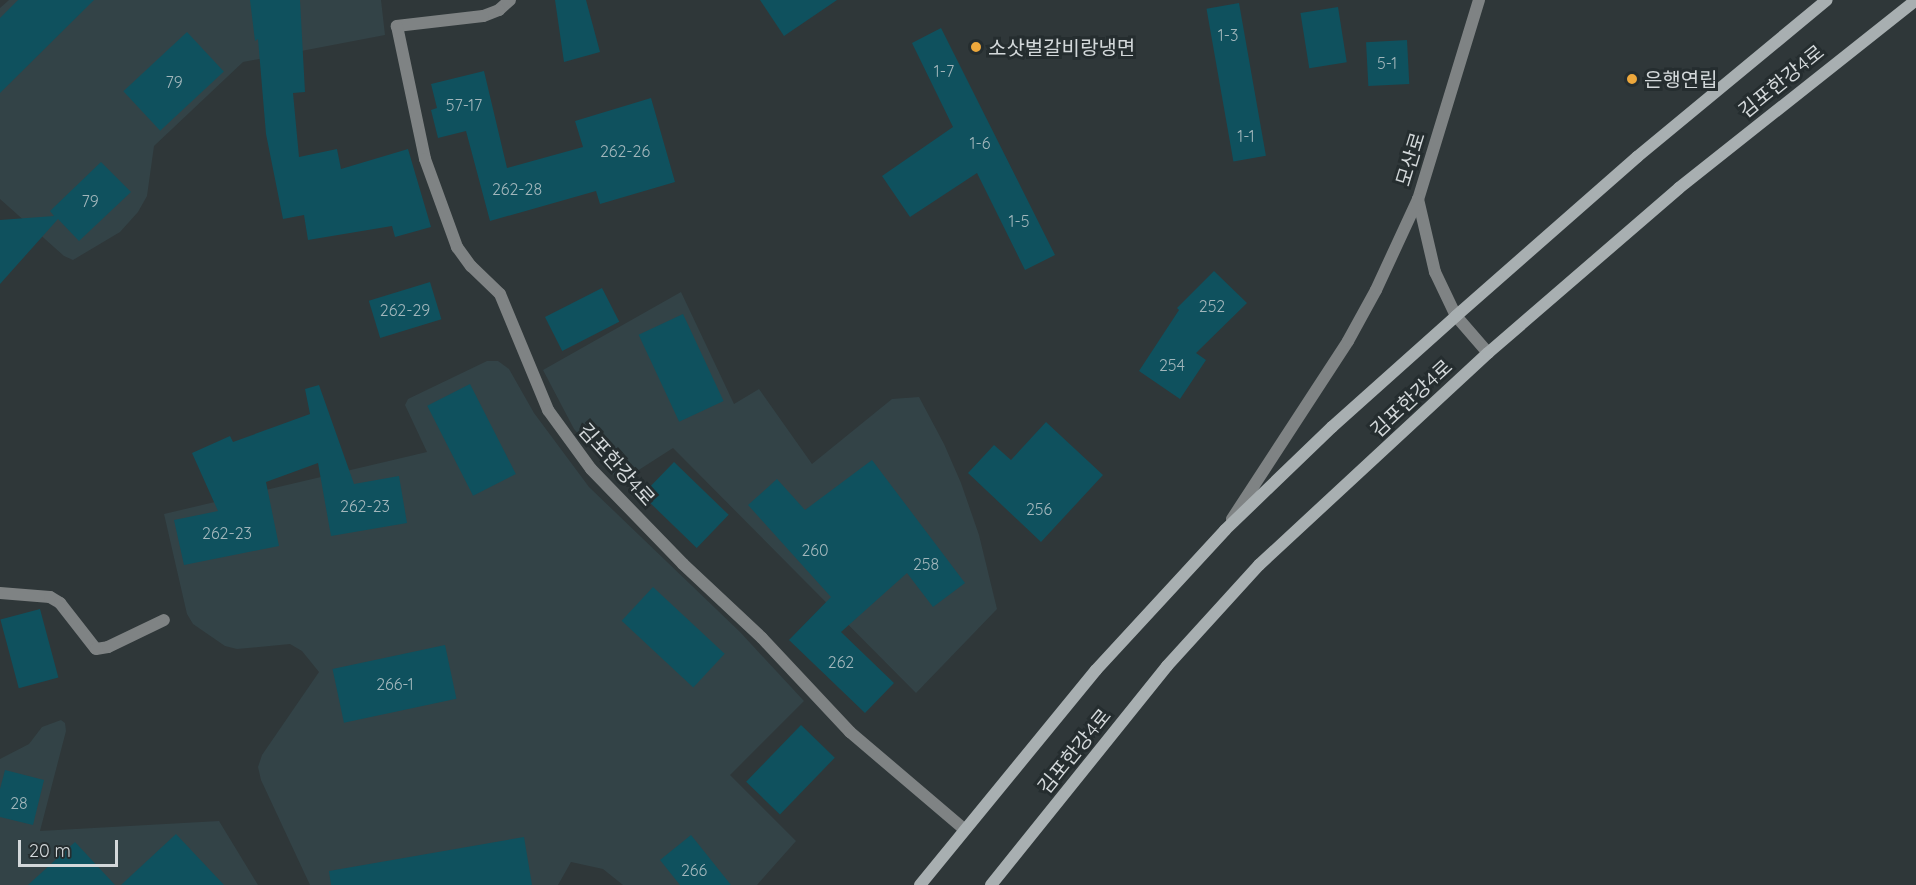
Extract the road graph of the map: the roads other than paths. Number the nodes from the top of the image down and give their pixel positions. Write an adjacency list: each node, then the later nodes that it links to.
1 (510, 0): 11 (street, 김포한강4로)
2 (1479, 0): 5 (street, 모산로)
3 (1827, 0): 6 (street, 김포한강4로)
4 (1916, 0): 7 (street, 김포한강4로)
5 (1418, 199): 6 (street, 모산로); 8 (street)
6 (1456, 316): 7 (street, 모산로); 8 (street, 김포한강4로)
7 (1488, 354): 13 (street, 김포한강4로)
8 (1225, 530): 11 (street, 김포한강4로)
9 (0, 593): 10 (street)
10 (164, 620)
11 (964, 829): 12 (street, 김포한강4로)
12 (920, 885)
13 (991, 885)

